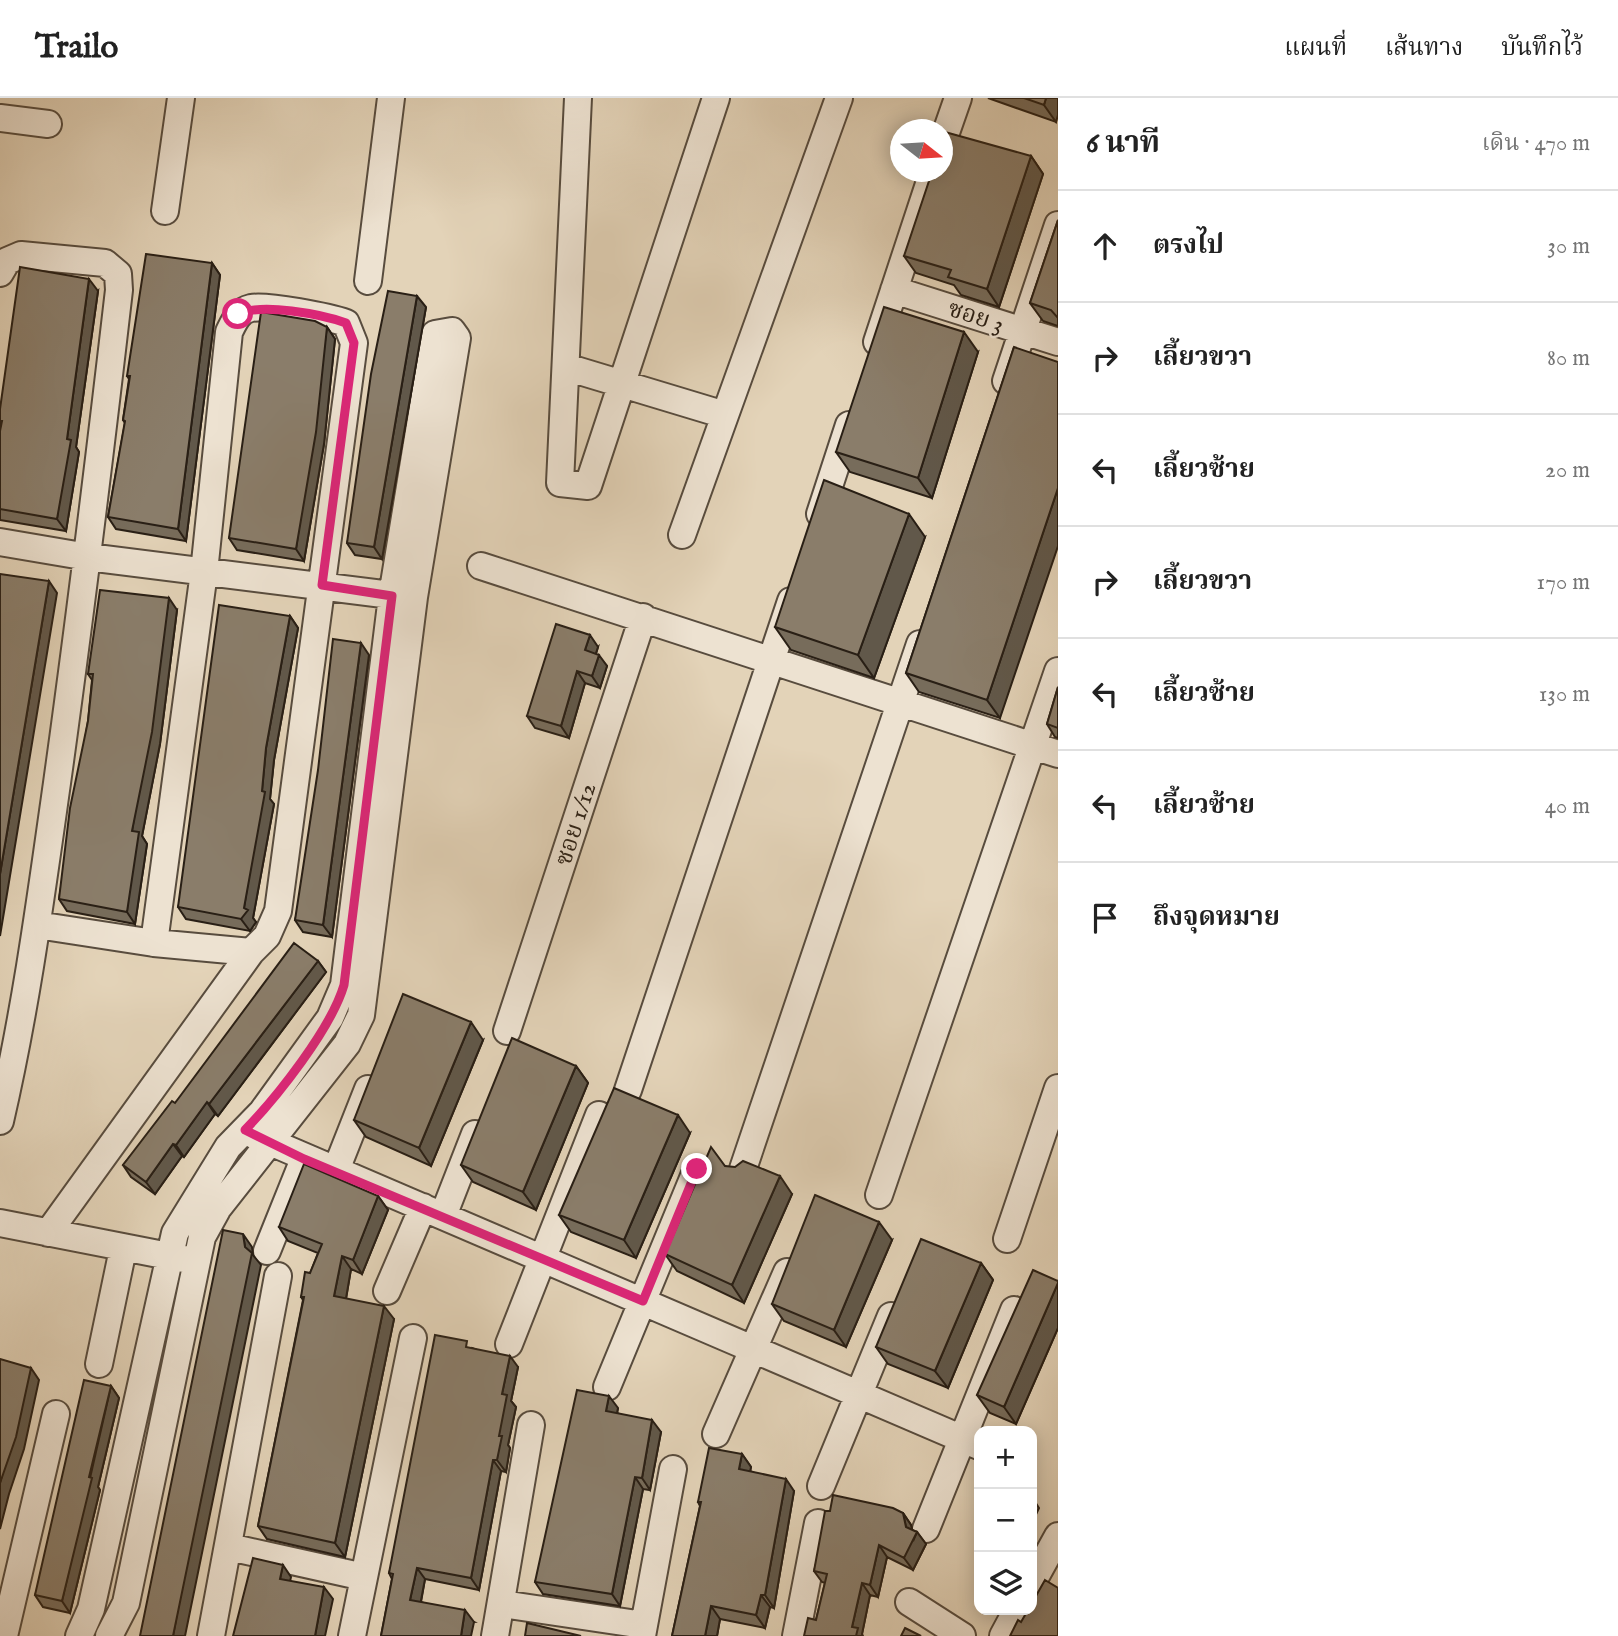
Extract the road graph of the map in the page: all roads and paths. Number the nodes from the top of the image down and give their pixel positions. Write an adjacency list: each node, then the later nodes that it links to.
1 (181, 98): 11 (street)
2 (391, 98): 14 (street)
3 (578, 98): 18 (street)
4 (716, 98): 20 (street)
5 (839, 98): 23 (street)
6 (958, 98): 8 (street)
7 (0, 118): 9 (street)
8 (951, 119)
9 (48, 124)
10 (930, 182): 15 (street)
11 (165, 211)
12 (1058, 225): 16 (street)
13 (0, 273): 27 (street)
14 (369, 281)
15 (894, 290): 16 (street, ซอย 3); 19 (street)
16 (1023, 330): 17 (street, ซอย 3); 22 (street)
17 (1058, 342)
18 (566, 367): 20 (street); 20 (street)
19 (868, 369)
20 (621, 384): 23 (street)
21 (859, 395): 25 (street)
22 (997, 410)
23 (725, 415): 24 (street)
24 (682, 535)
25 (811, 540)
26 (0, 542): 27 (street)
27 (88, 557): 29 (street); 39 (street)
28 (481, 566): 33 (street)
29 (204, 572): 31 (street); 31 (street); 40 (street)
30 (798, 580): 35 (street)
31 (322, 585): 32 (street); 41 (street)
32 (403, 597): 32 (street); 49 (street); 50 (street)
33 (643, 617): 35 (street); 42 (street, ซอย 1/12)
34 (927, 622): 37 (street)
35 (771, 659): 37 (street); 45 (street)
36 (1058, 671): 38 (street)
37 (901, 701): 38 (street); 53 (street)
38 (1046, 750): 55 (street)
39 (37, 925): 40 (street); 48 (street)
40 (153, 943): 41 (street)
41 (251, 952): 58 (street)
42 (507, 1031)
43 (377, 1067): 54 (street)
44 (1058, 1088): 59 (street)
45 (628, 1090)
46 (485, 1107): 56 (street)
47 (599, 1115): 64 (street)
48 (0, 1121)
49 (245, 1130): 50 (street); 63 (street)
50 (269, 1143): 51 (street); 65 (street)
51 (304, 1159): 54 (street); 62 (street)
52 (697, 1169): 69 (street)
53 (743, 1169)
54 (336, 1170): 56 (street)
55 (879, 1195)
56 (433, 1211): 64 (street); 67 (street)
57 (0, 1223): 58 (street)
58 (48, 1233): 60 (street)
59 (1007, 1239)
60 (123, 1249): 63 (street); 74 (street)
61 (796, 1249): 73 (street)
62 (267, 1251)
63 (170, 1257): 65 (street); 94 (street)
64 (543, 1259): 69 (street); 72 (street)
65 (196, 1261): 95 (street)
66 (278, 1276): 85 (street)
67 (387, 1291)
68 (898, 1299): 76 (street)
69 (643, 1301): 73 (street); 75 (street)
70 (1014, 1310): 80 (street)
71 (413, 1338): 88 (street)
72 (509, 1344)
73 (754, 1350): 76 (street); 79 (street)
74 (99, 1364)
75 (607, 1387)
76 (859, 1395): 80 (street); 82 (street)
77 (57, 1414): 93 (street)
78 (531, 1425): 90 (street)
79 (716, 1434)
80 (971, 1443): 84 (street)
81 (673, 1469): 92 (street)
82 (821, 1486)
83 (818, 1523): 99 (street)
84 (926, 1529)
85 (229, 1547): 88 (street); 96 (street)
86 (1054, 1551): 87 (street)
87 (1037, 1576)
88 (364, 1577): 97 (street)
89 (909, 1602): 100 (street)
90 (502, 1604): 92 (street); 98 (street)
91 (1014, 1615): 101 (street)
92 (643, 1631)
93 (4, 1636)
94 (79, 1636)
95 (109, 1636)
96 (211, 1636)
97 (352, 1636)
98 (495, 1636)
99 (796, 1636)
100 (962, 1636)
101 (1003, 1636)

